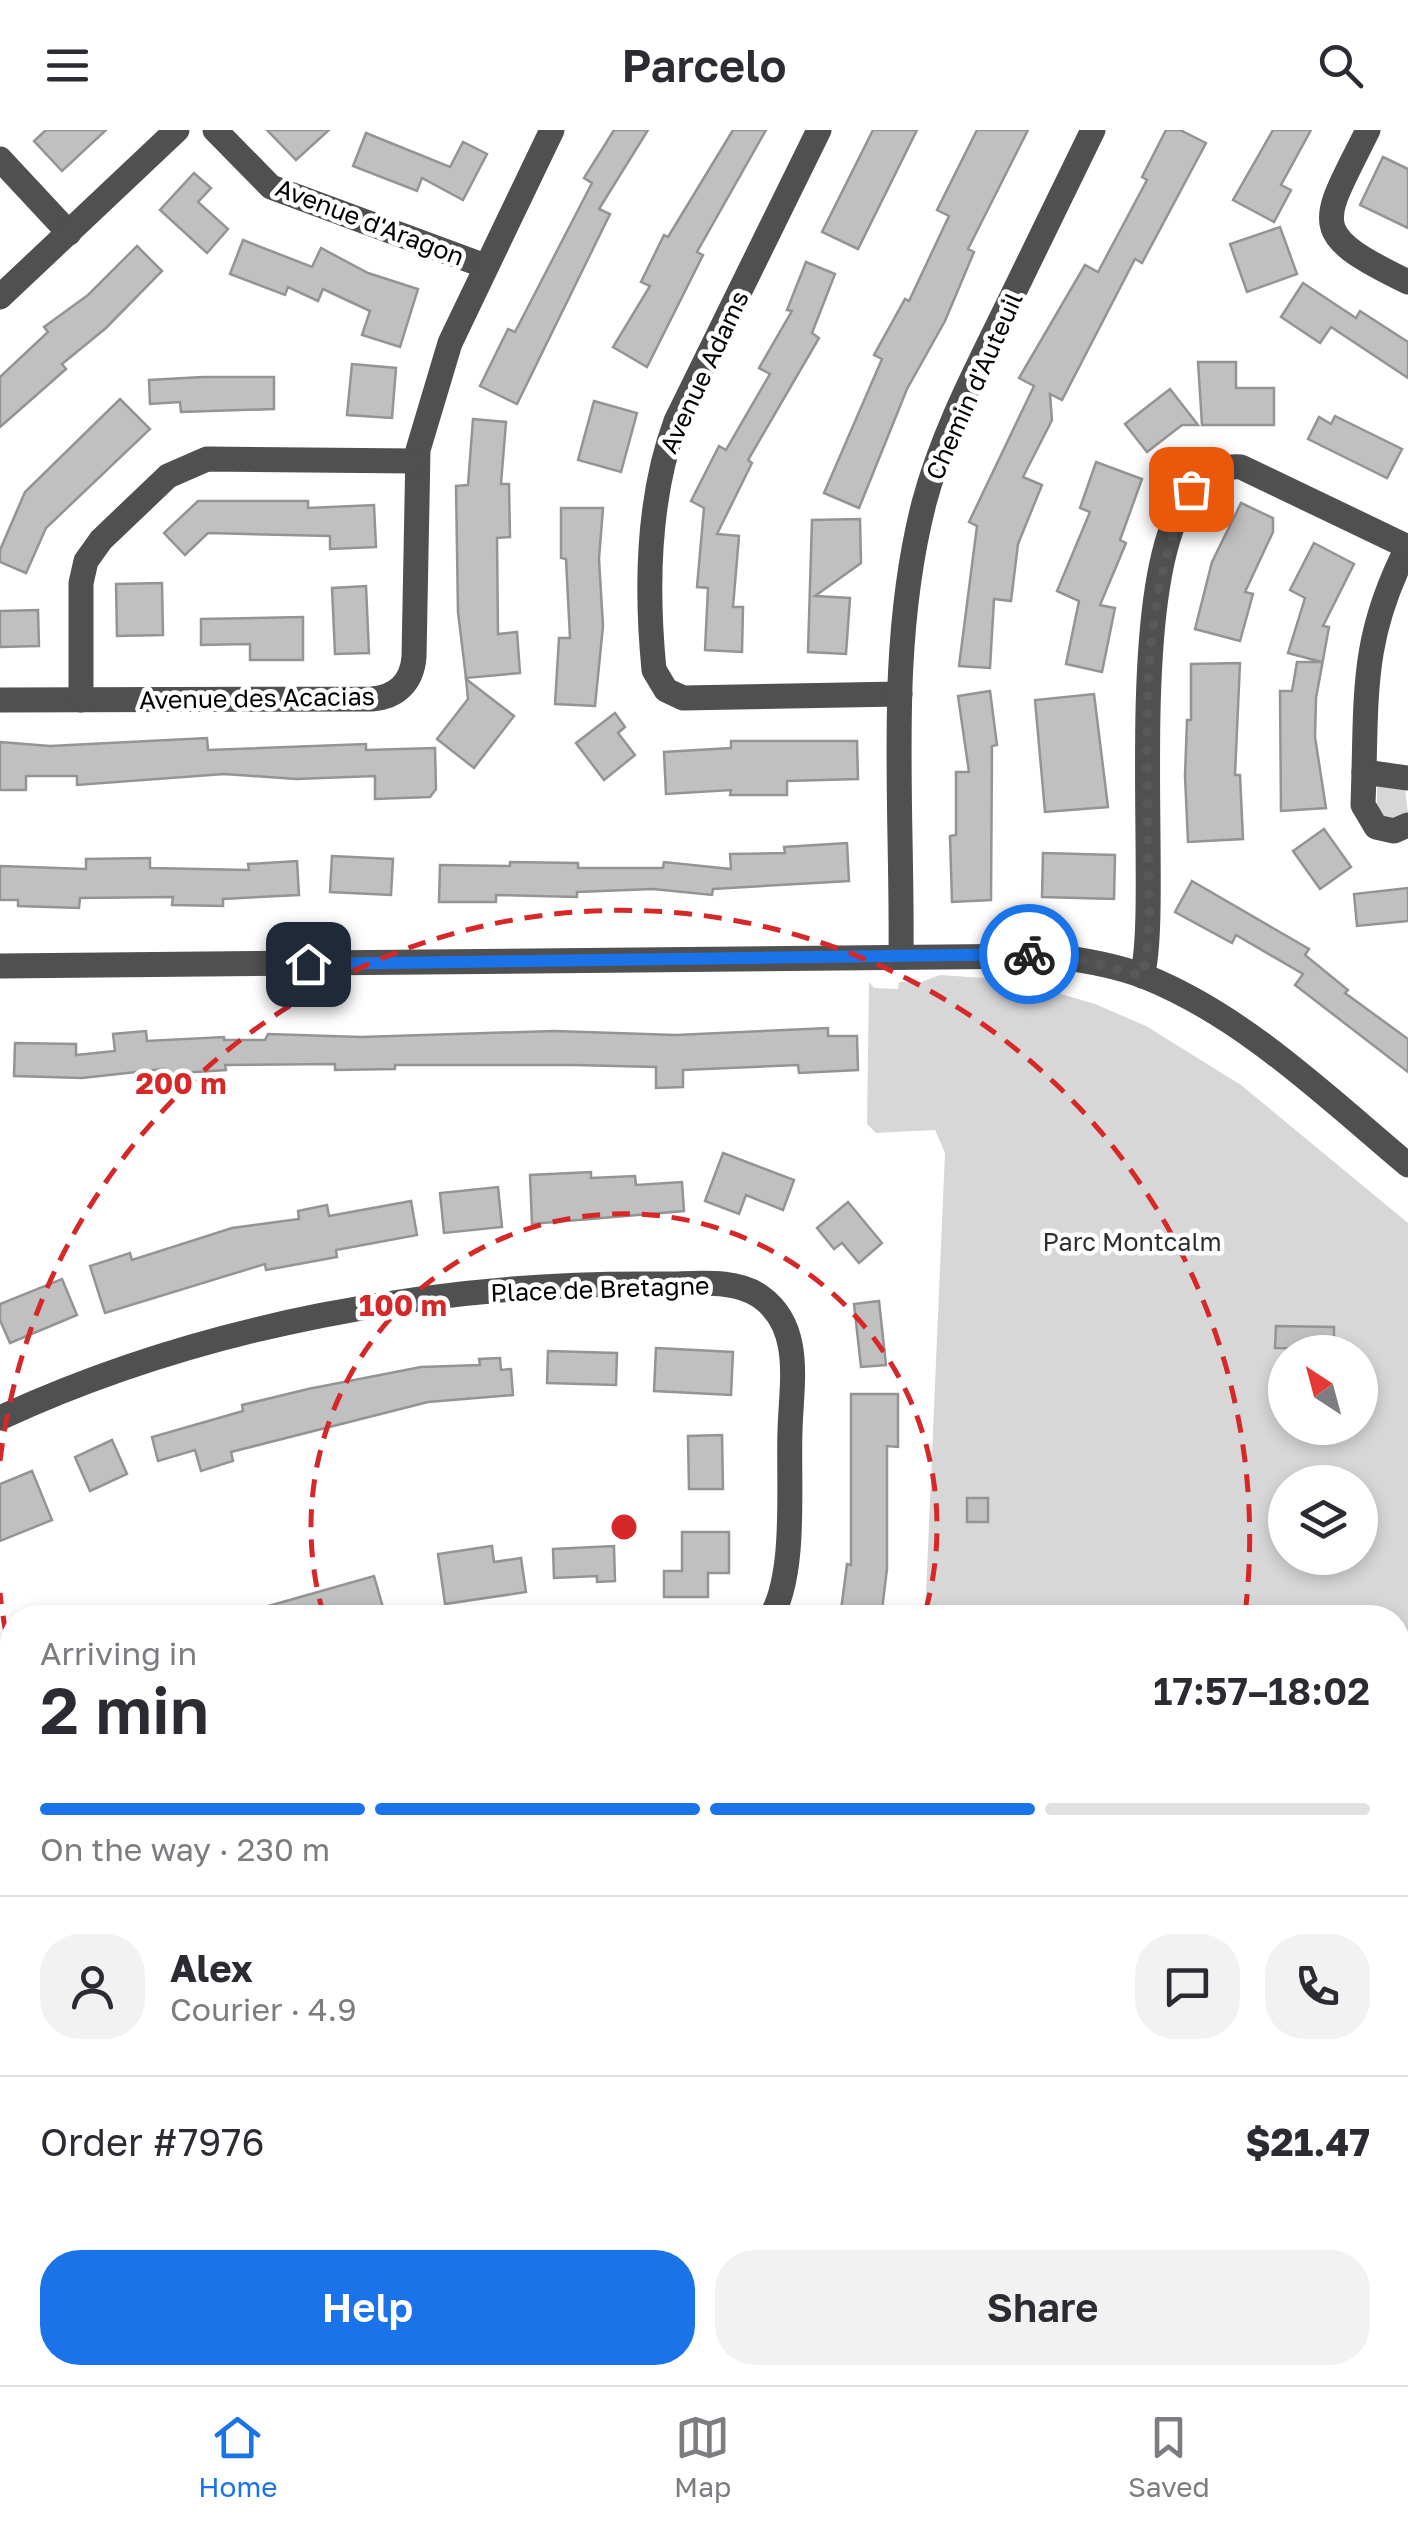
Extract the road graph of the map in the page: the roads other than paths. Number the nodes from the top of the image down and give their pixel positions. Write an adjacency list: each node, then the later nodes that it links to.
1 (177, 130): 8 (street)
2 (215, 130): 9 (street, Avenue d'Aragon)
3 (552, 130): 9 (street, Avenue des Acacias)
4 (819, 130): 14 (street, Avenue Adams)
5 (1093, 130): 14 (street, Chemin d'Auteuil)
6 (1368, 130): 10 (street)
7 (0, 159): 8 (street)
8 (68, 232): 11 (street)
9 (486, 266): 12 (street, Avenue des Acacias)
10 (1408, 282)
11 (0, 297)
12 (416, 461): 16 (street); 16 (street, Avenue des Acacias)
13 (1408, 547): 17 (street); 22 (street)
14 (900, 694): 20 (street, Chemin d'Auteuil)
15 (0, 700): 16 (street, Avenue des Acacias)
16 (81, 700)
17 (1364, 772): 18 (street); 19 (street)
18 (1408, 778)
19 (1408, 825)
20 (902, 957): 21 (street); 22 (street)
21 (0, 966)
22 (1142, 976): 23 (street)
23 (1408, 1165)
24 (0, 1418): 25 (street, Place de Bretagne)
25 (775, 1605)

